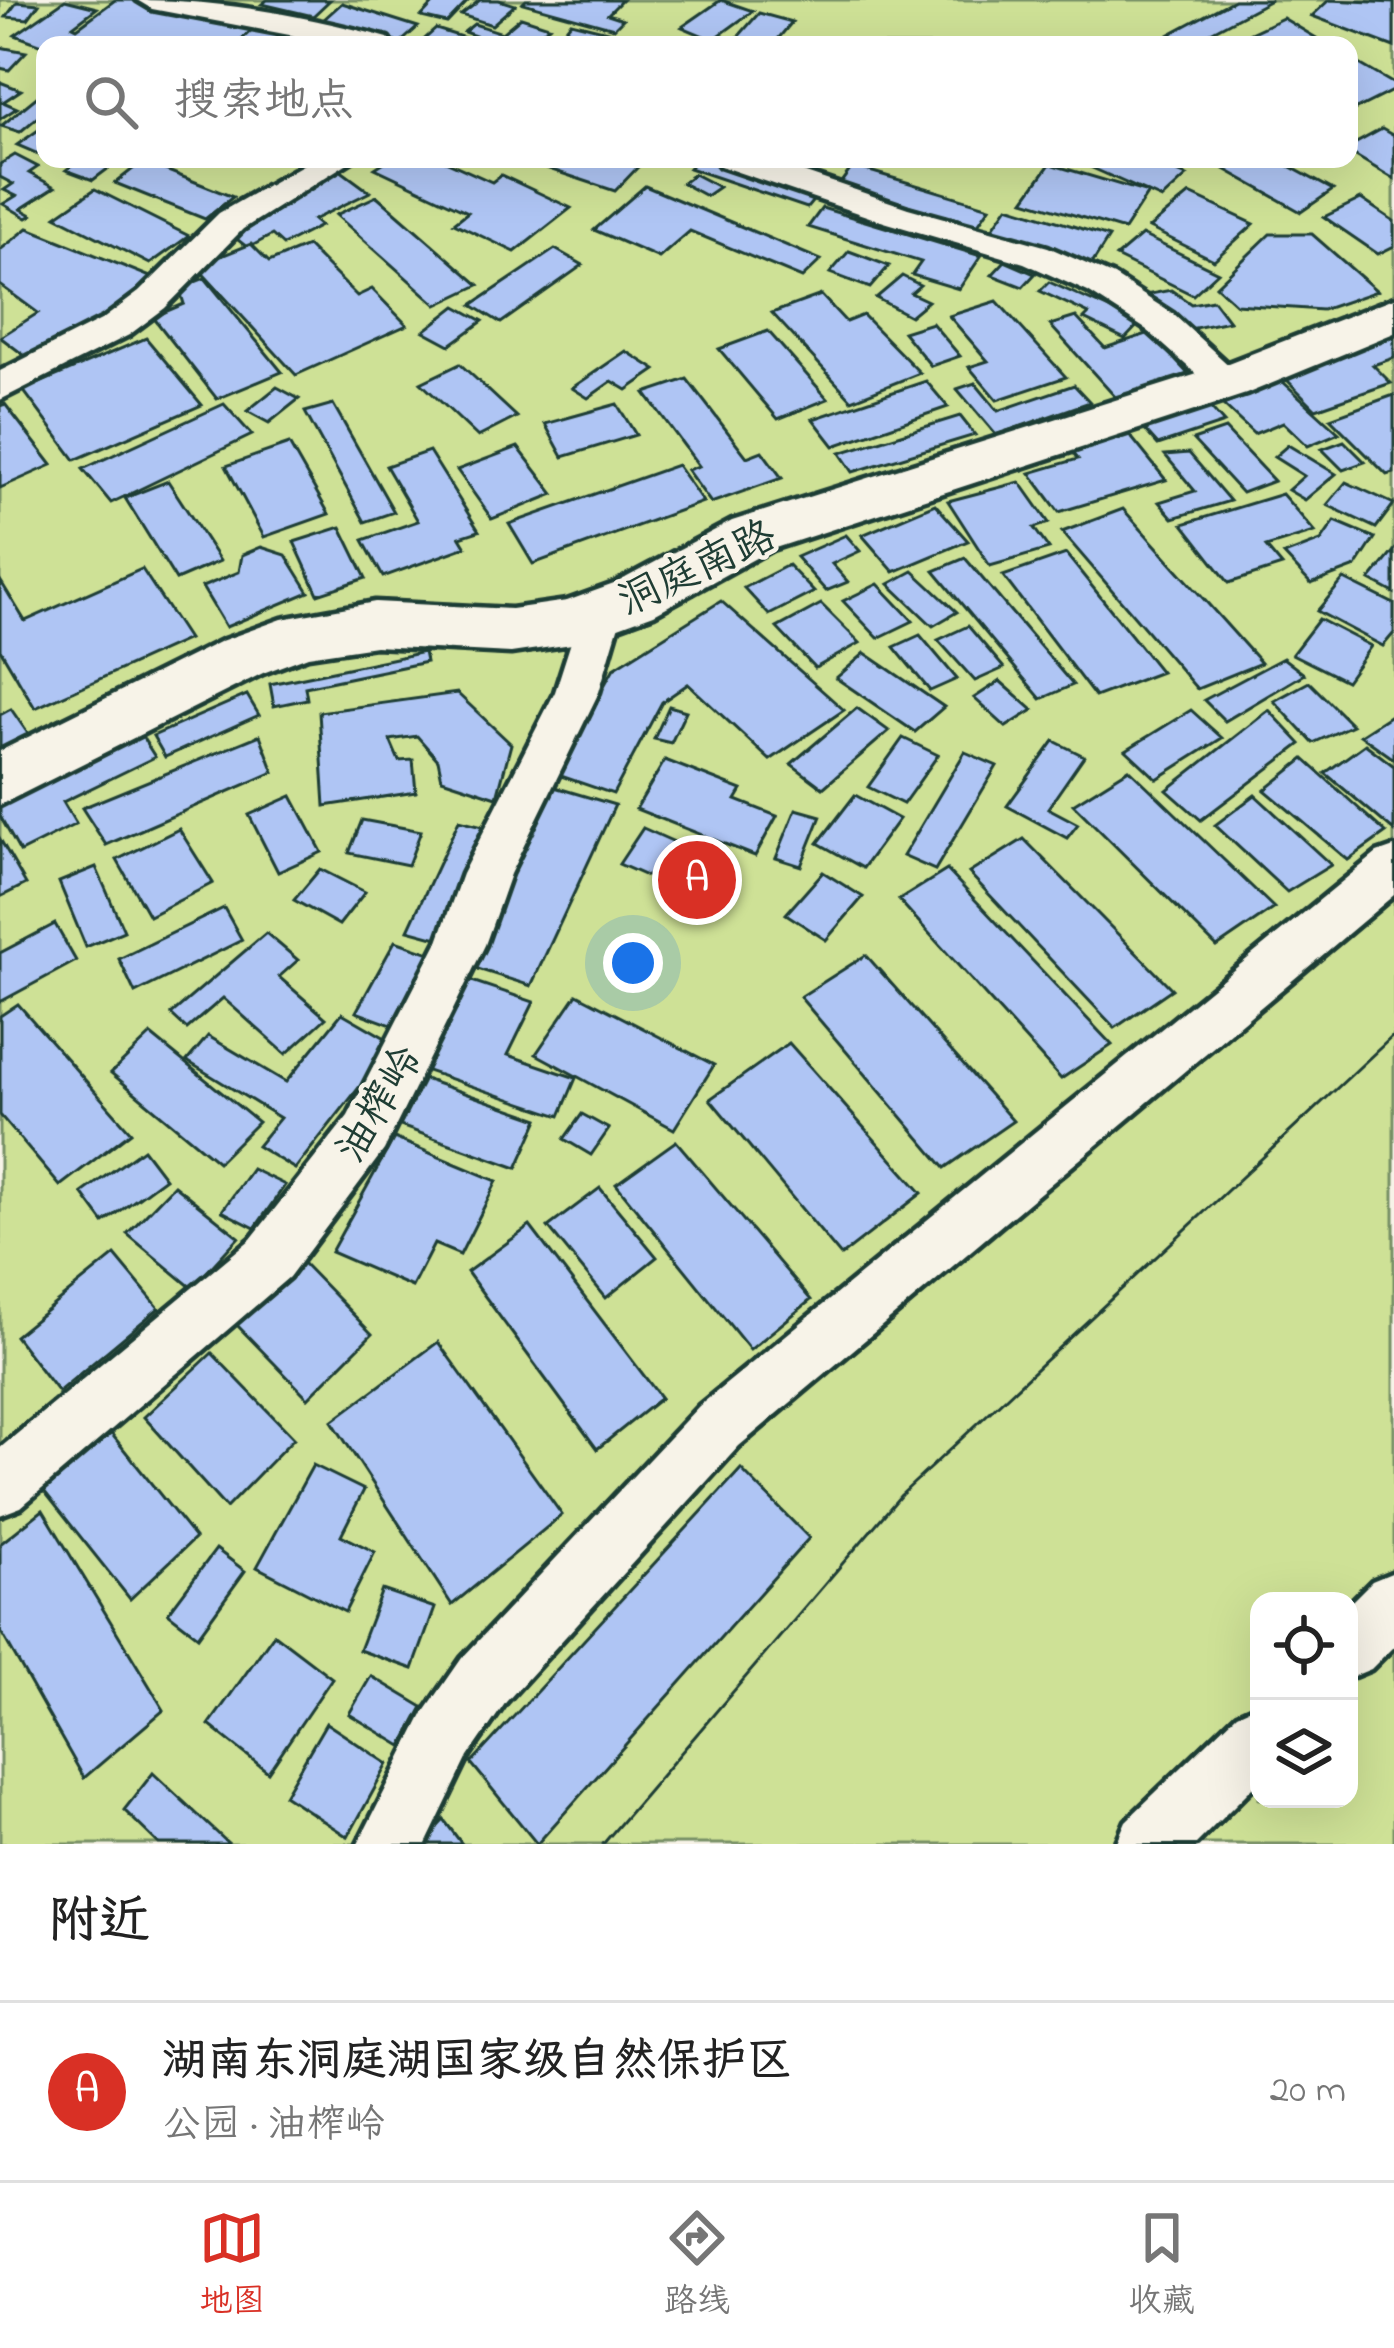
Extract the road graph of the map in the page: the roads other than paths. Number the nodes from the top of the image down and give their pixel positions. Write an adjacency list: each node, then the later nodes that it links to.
1 (152, 0): 2 (street)
2 (344, 36)
3 (322, 168): 7 (street)
4 (760, 168): 6 (street)
5 (1394, 314): 6 (main road, 洞庭南路)
6 (1228, 382): 8 (main road, 洞庭南路)
7 (0, 386)
8 (602, 611): 9 (main road, 洞庭南路); 11 (street, 油榨岭)
9 (0, 781)
10 (1394, 867): 15 (street)
11 (0, 1486)
12 (1394, 1603): 13 (street)
13 (1358, 1638)
14 (1250, 1745): 16 (street)
15 (391, 1844)
16 (1149, 1844)

